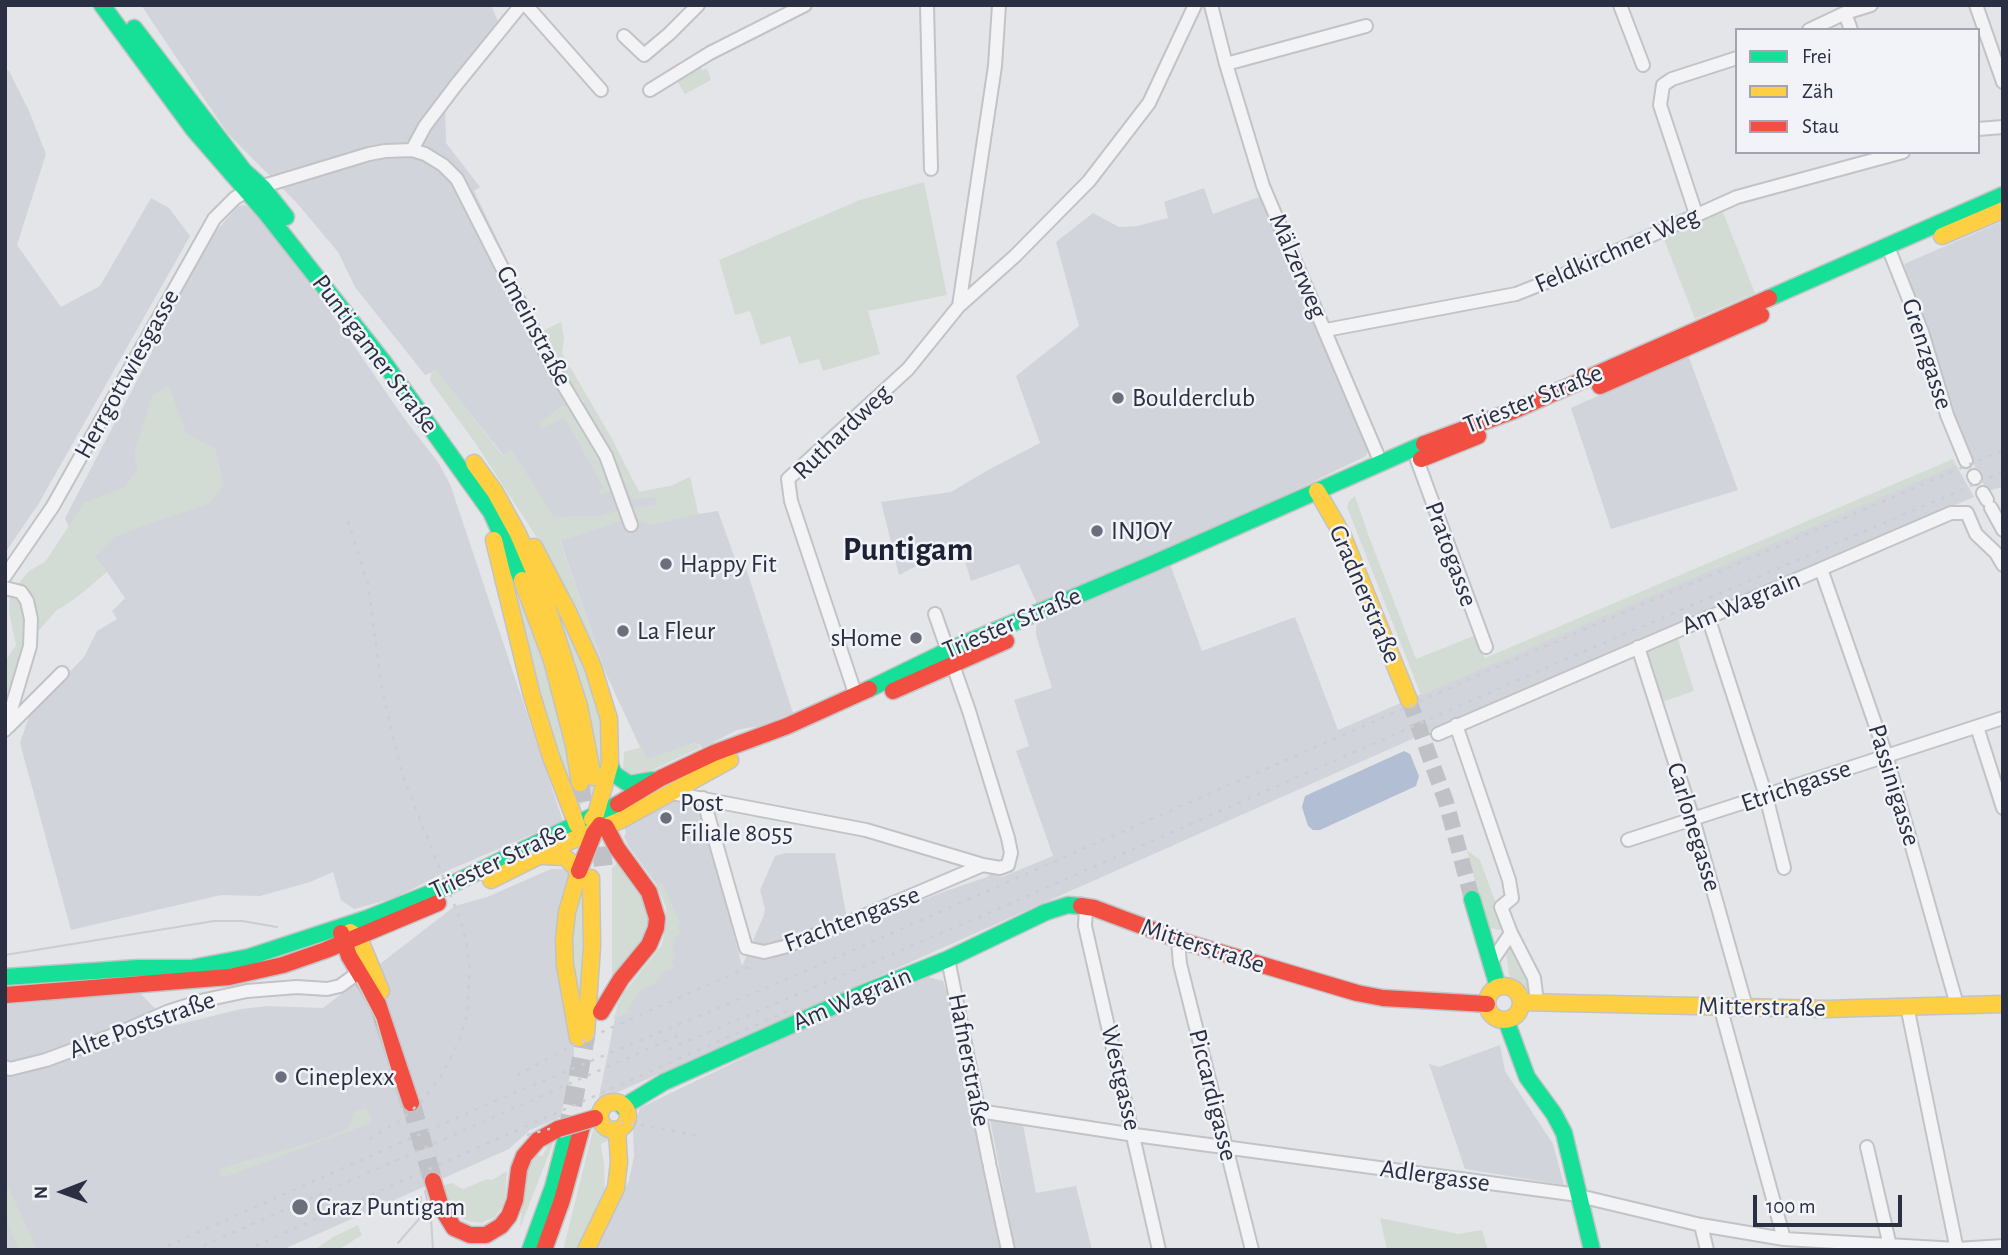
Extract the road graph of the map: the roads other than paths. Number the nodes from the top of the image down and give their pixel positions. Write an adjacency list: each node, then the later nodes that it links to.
1 (102, 5): 30 (main road, Puntigamer Straße)
2 (118, 5): 30 (main road, Puntigamer Straße)
3 (520, 5): 27 (street)
4 (526, 5): 23 (street)
5 (698, 5): 18 (street)
6 (805, 5): 24 (street)
7 (927, 5): 29 (street)
8 (999, 5): 35 (street)
9 (1195, 5): 35 (street, Ruthardweg)
10 (1211, 5): 20 (street, Mälzerweg)
11 (1620, 5): 21 (street)
12 (1871, 5): 14 (street)
13 (1976, 5): 22 (street)
14 (1845, 13): 16 (street); 17 (street)
15 (1366, 26): 20 (street)
16 (1813, 28)
17 (1850, 28)
18 (624, 36)
19 (1735, 59): 33 (street)
20 (1226, 64): 36 (street, Mälzerweg)
21 (1643, 65)
22 (2003, 82)
23 (601, 90)
24 (650, 90)
25 (2003, 127): 26 (street)
26 (1980, 129)
27 (412, 150): 30 (street); 44 (street, Gmeinstraße)
28 (1891, 154): 33 (street, Feldkirchner Weg)
29 (931, 169)
30 (255, 190): 40 (main road, Puntigamer Straße); 41 (main road, Puntigamer Straße); 48 (street, Herrgottwiesgasse)
31 (2003, 195): 34 (main road, Triester Straße)
32 (2003, 210): 34 (main road, Triester Straße)
33 (1696, 214): 36 (street, Feldkirchner Weg)
34 (1890, 252): 37 (main road, Triester Straße); 38 (street, Grenzgasse); 39 (main road, Triester Straße)
35 (959, 306): 56 (street, Ruthardweg)
36 (1326, 330): 39 (street, Mälzerweg)
37 (1417, 460): 42 (main road, Triester Straße); 53 (street, Pratogasse)
38 (1966, 461)
39 (1381, 463): 42 (main road, Triester Straße)
40 (476, 489): 63 (main road, Puntigamer Straße); 72 (main road)
41 (495, 492): 63 (main road, Puntigamer Straße); 65 (main road)
42 (1319, 496): 54 (main road, Triester Straße); 57 (main road, Gradnerstraße)
43 (1987, 501): 45 (street)
44 (631, 525)
45 (2003, 530)
46 (2003, 565): 47 (street, Am Wagrain)
47 (1821, 569): 51 (street, Am Wagrain); 64 (street, Passinigasse)
48 (5, 576)
49 (5, 588): 61 (street)
50 (934, 614): 54 (street)
51 (1708, 617): 52 (street, Am Wagrain); 68 (street)
52 (1638, 647): 59 (street, Am Wagrain); 71 (street, Carlonegasse)
53 (1486, 648)
54 (951, 657): 56 (main road, Triester Straße); 67 (main road, Triester Straße); 75 (street)
55 (62, 673): 61 (street)
56 (856, 696): 67 (main road, Triester Straße)
57 (1409, 700)
58 (2003, 718): 60 (street, Etrichgasse)
59 (1456, 726): 62 (street, Am Wagrain); 81 (street)
60 (1977, 727): 64 (street, Etrichgasse); 70 (street)
61 (5, 730)
62 (1438, 734)
63 (579, 740): 66 (main road)
64 (1886, 755): 68 (street, Etrichgasse); 93 (street, Passinigasse)
65 (610, 765): 67 (main road); 72 (main road)
66 (587, 780)
67 (665, 785): 69 (street); 72 (main road, Triester Straße); 72 (main road, Triester Straße)
68 (1766, 796): 71 (street, Etrichgasse); 76 (street)
69 (703, 798): 75 (street); 75 (street, Frachtengasse)
70 (2003, 807)
71 (1693, 820): 73 (street, Etrichgasse); 96 (street, Carlonegasse)
72 (593, 825): 74 (main road, Triester Straße); 77 (main road); 80 (main road, Triester Straße); 98 (main road)
73 (1629, 840)
74 (542, 856): 77 (main road); 82 (main road, Triester Straße)
75 (983, 865)
76 (1784, 868)
77 (591, 874): 98 (main road); 98 (main road); 98 (main road)
78 (1472, 899): 85 (main road)
79 (1086, 906): 83 (main road, Mitterstraße); 84 (main road, Am Wagrain); 107 (street, Westgasse)
80 (340, 926): 82 (main road); 87 (main road, Triester Straße)
81 (1511, 933): 85 (street); 90 (street)
82 (351, 940): 86 (main road); 89 (main road, Triester Straße); 100 (main road)
83 (1178, 940): 91 (main road, Mitterstraße); 108 (street, Piccardigasse)
84 (948, 959): 102 (main road, Am Wagrain); 103 (street, Hafnerstraße)
85 (1492, 961): 88 (main road)
86 (357, 970): 99 (street, Alte Poststraße); 100 (main road)
87 (5, 977)
88 (1498, 987): 90 (main road); 91 (main road)
89 (5, 995)
90 (1529, 1002): 94 (main road, Mitterstraße); 97 (main road)
91 (1487, 1004): 97 (main road)
92 (2003, 1004): 93 (main road, Mitterstraße)
93 (1957, 1005): 95 (main road, Mitterstraße)
94 (1720, 1006): 96 (main road, Mitterstraße); 113 (street)
95 (1906, 1006): 96 (main road, Mitterstraße); 125 (street)
96 (1746, 1007)
97 (1506, 1020): 111 (main road)
98 (591, 1028)
99 (5, 1067)
100 (405, 1083): 101 (main road)
101 (411, 1103)
102 (623, 1107): 104 (main road); 105 (main road)
103 (979, 1111): 107 (street, Adlergasse); 120 (street, Hafnerstraße)
104 (593, 1121): 105 (main road); 106 (main road, bridge); 118 (main road)
105 (617, 1130): 119 (main road)
106 (563, 1132): 110 (main road); 117 (main road)
107 (1135, 1135): 108 (street, Adlergasse); 121 (street, Westgasse)
108 (1227, 1146): 111 (street, Adlergasse); 122 (street, Piccardigasse)
109 (1867, 1147): 115 (street)
110 (433, 1181)
111 (1580, 1196): 112 (street, Adlergasse); 123 (main road)
112 (1701, 1225): 113 (street, Adlergasse); 124 (street)
113 (1784, 1239): 114 (street, Adlergasse)
114 (1817, 1245): 115 (street, Adlergasse)
115 (1890, 1245): 125 (street, Adlergasse)
116 (2003, 1247): 125 (street, Adlergasse)
117 (530, 1250)
118 (544, 1250)
119 (586, 1250)
120 (1009, 1250)
121 (1159, 1250)
122 (1252, 1250)
123 (1592, 1250)
124 (1707, 1250)
125 (1957, 1250)

